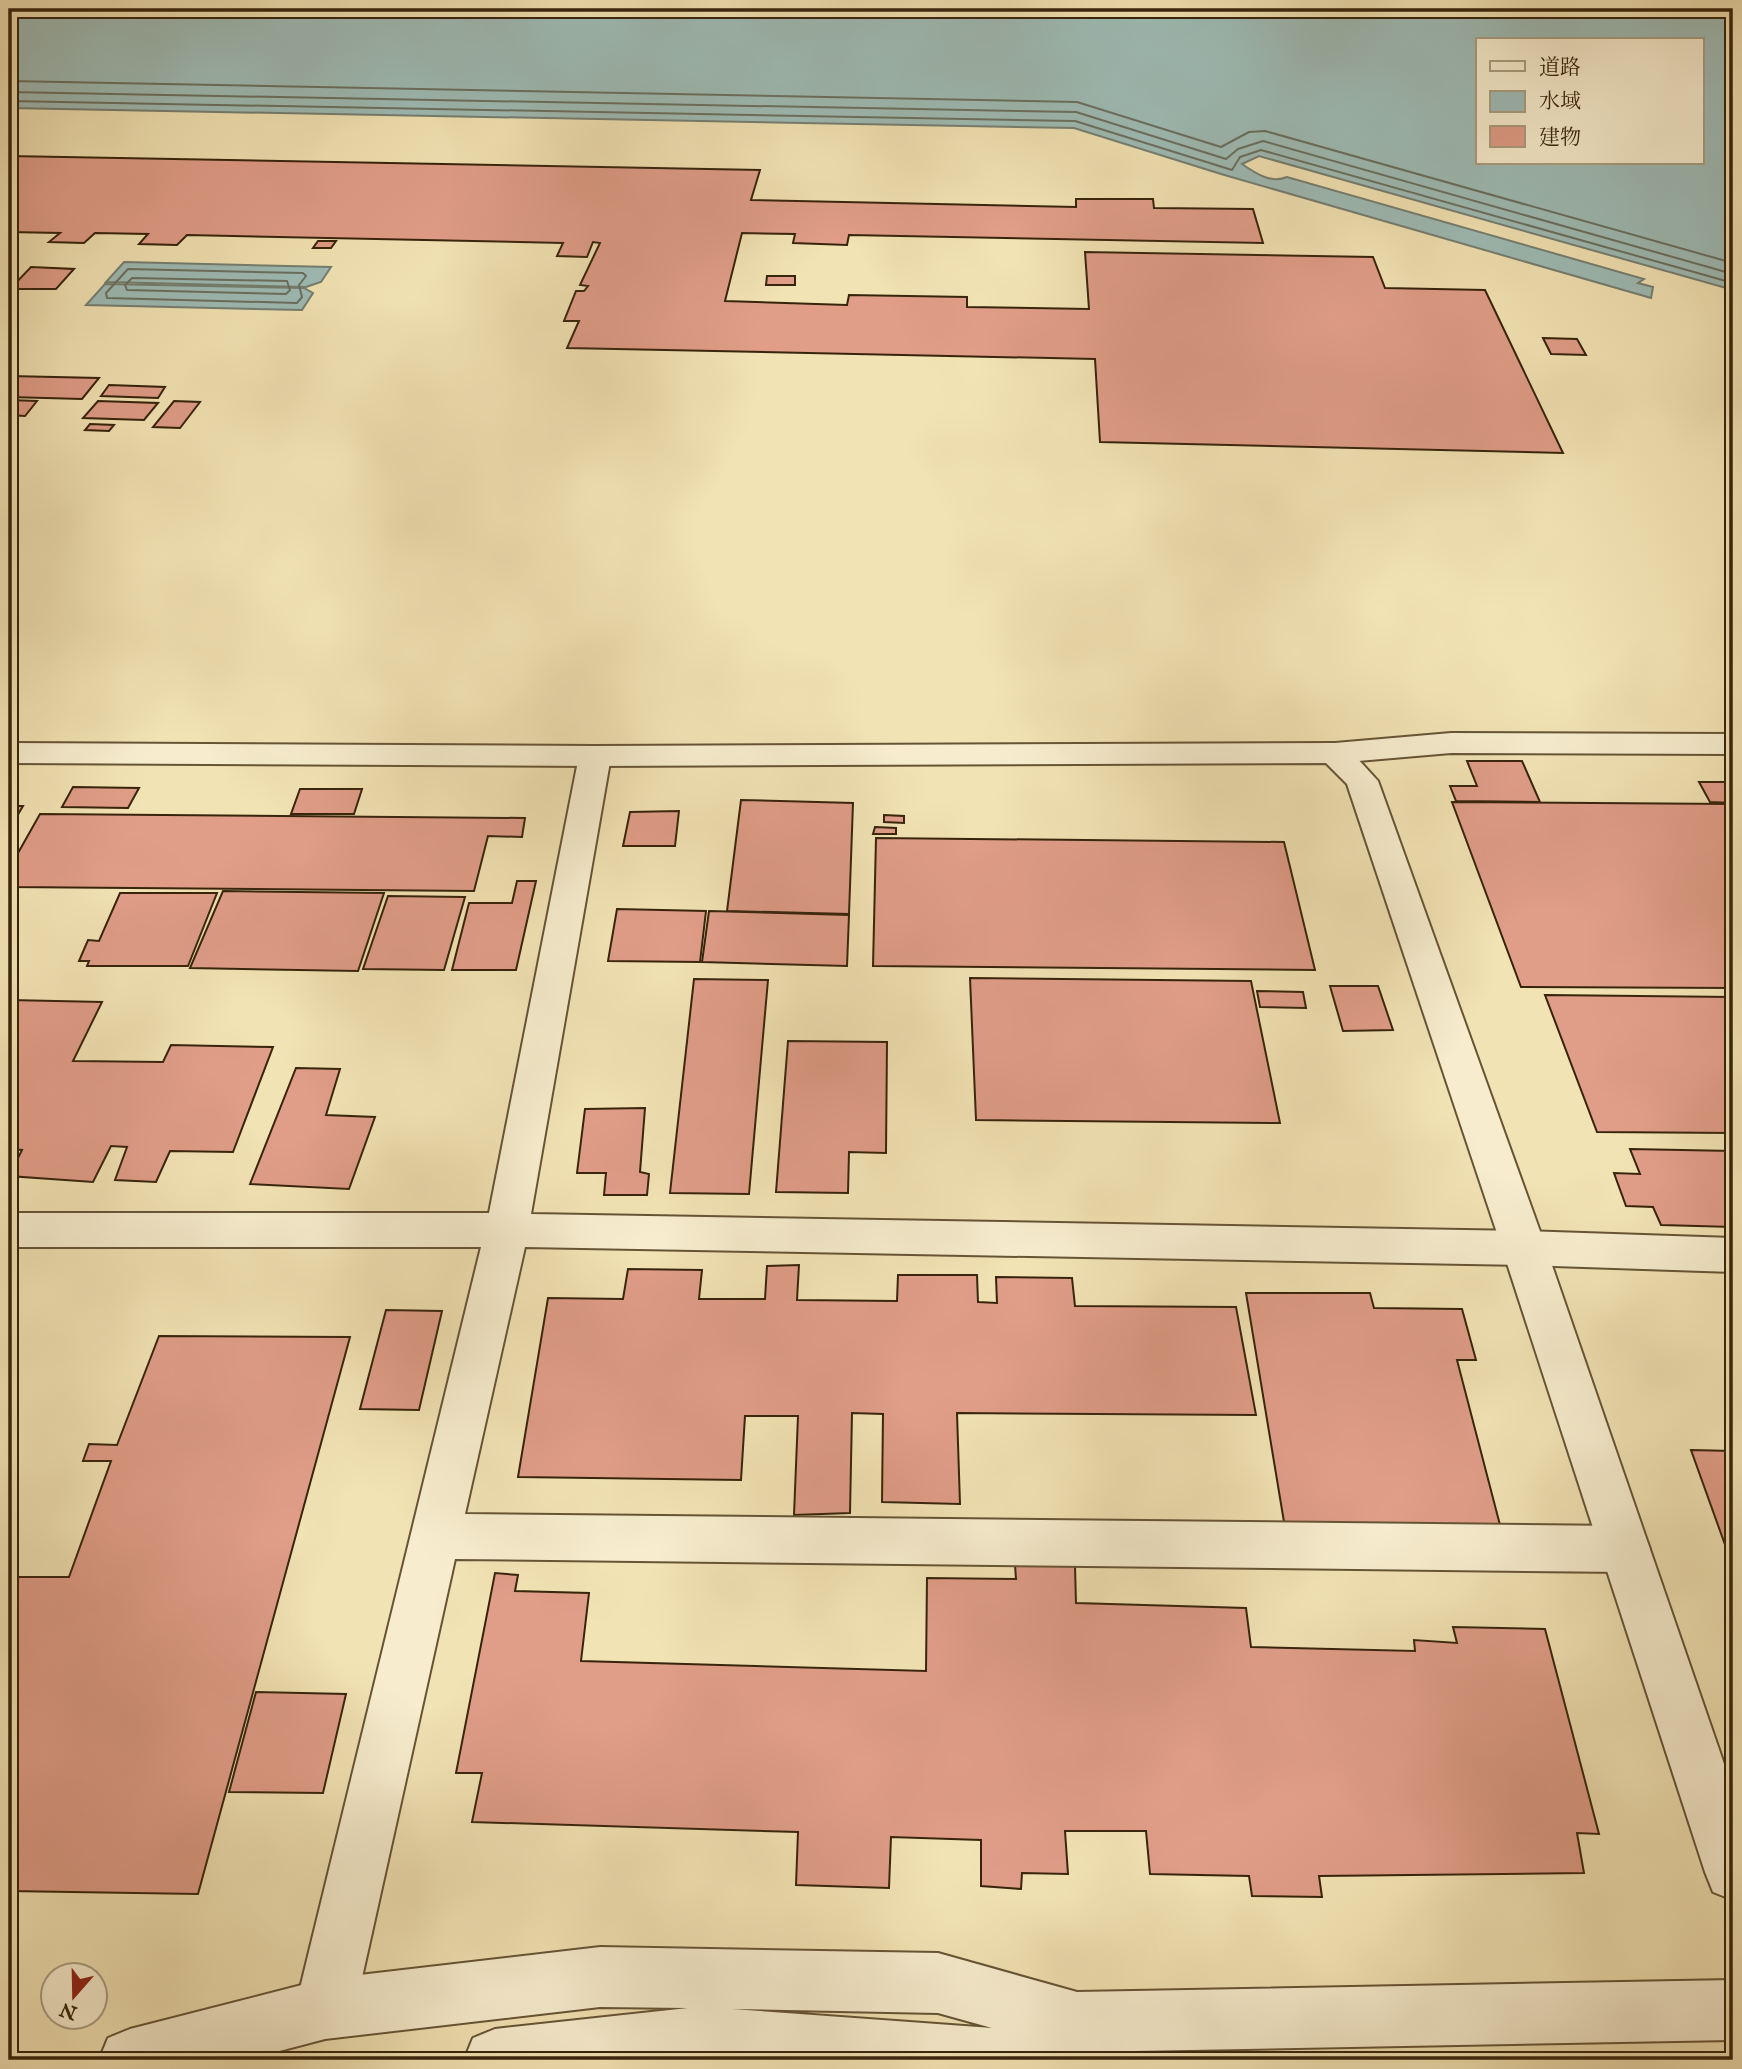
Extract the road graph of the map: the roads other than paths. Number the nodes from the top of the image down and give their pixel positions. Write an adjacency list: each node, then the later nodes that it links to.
1 (1733, 744): 3 (street)
2 (9, 753): 4 (street)
3 (1335, 753): 4 (street); 7 (street)
4 (595, 756): 6 (street)
5 (9, 1230): 6 (street)
6 (507, 1230): 7 (street); 9 (street)
7 (1524, 1248): 8 (street); 10 (street)
8 (1733, 1255)
9 (435, 1536): 10 (street); 12 (street)
10 (1625, 1549): 11 (street)
11 (1733, 1872)
12 (325, 2010): 14 (street); 15 (street)
13 (1733, 2010): 14 (street)
14 (1077, 2022): 16 (street)
15 (130, 2060)
16 (495, 2060)

